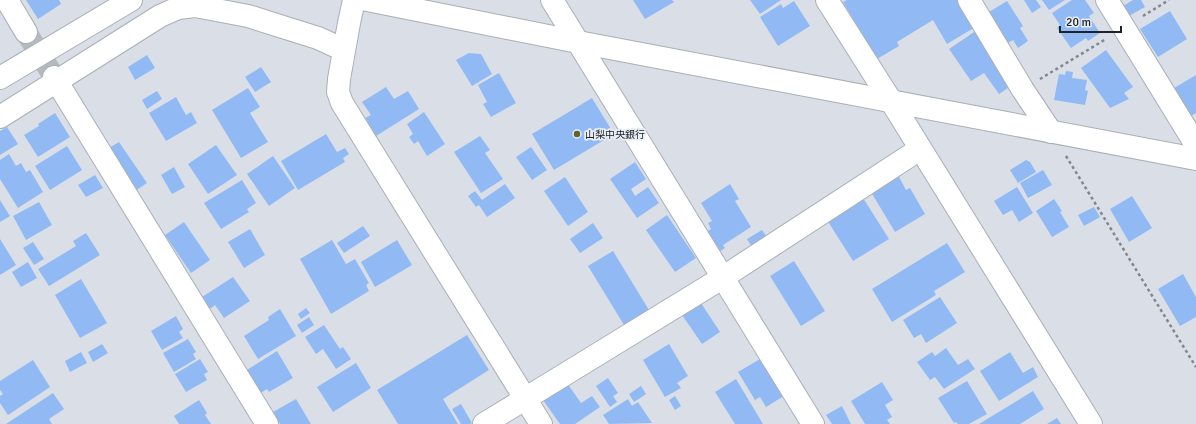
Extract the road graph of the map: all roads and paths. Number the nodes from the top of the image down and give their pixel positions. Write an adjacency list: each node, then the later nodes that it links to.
1 (7, 0): 11 (street)
2 (131, 0): 14 (street)
3 (354, 0): 13 (street)
4 (367, 0): 12 (street)
5 (552, 0): 12 (street)
6 (827, 0): 17 (street)
7 (969, 0): 16 (street)
8 (1107, 0): 10 (street)
9 (1169, 0): 10 (path)
10 (1124, 28): 16 (path); 20 (street)
11 (26, 32)
12 (578, 42): 17 (street); 23 (street)
13 (344, 50): 15 (street); 25 (street)
14 (0, 78)
15 (55, 79): 18 (street); 26 (street)
16 (1023, 90): 19 (street)
17 (891, 101): 19 (street); 21 (street)
18 (0, 116)
19 (1051, 132): 22 (street); 24 (path)
20 (1196, 145)
21 (920, 149): 23 (street); 30 (street)
22 (1196, 159)
23 (722, 278): 25 (street); 29 (street)
24 (1196, 367)
25 (525, 398): 27 (street); 28 (street)
26 (266, 424)
27 (484, 424)
28 (541, 424)
29 (813, 424)
30 (1091, 424)

